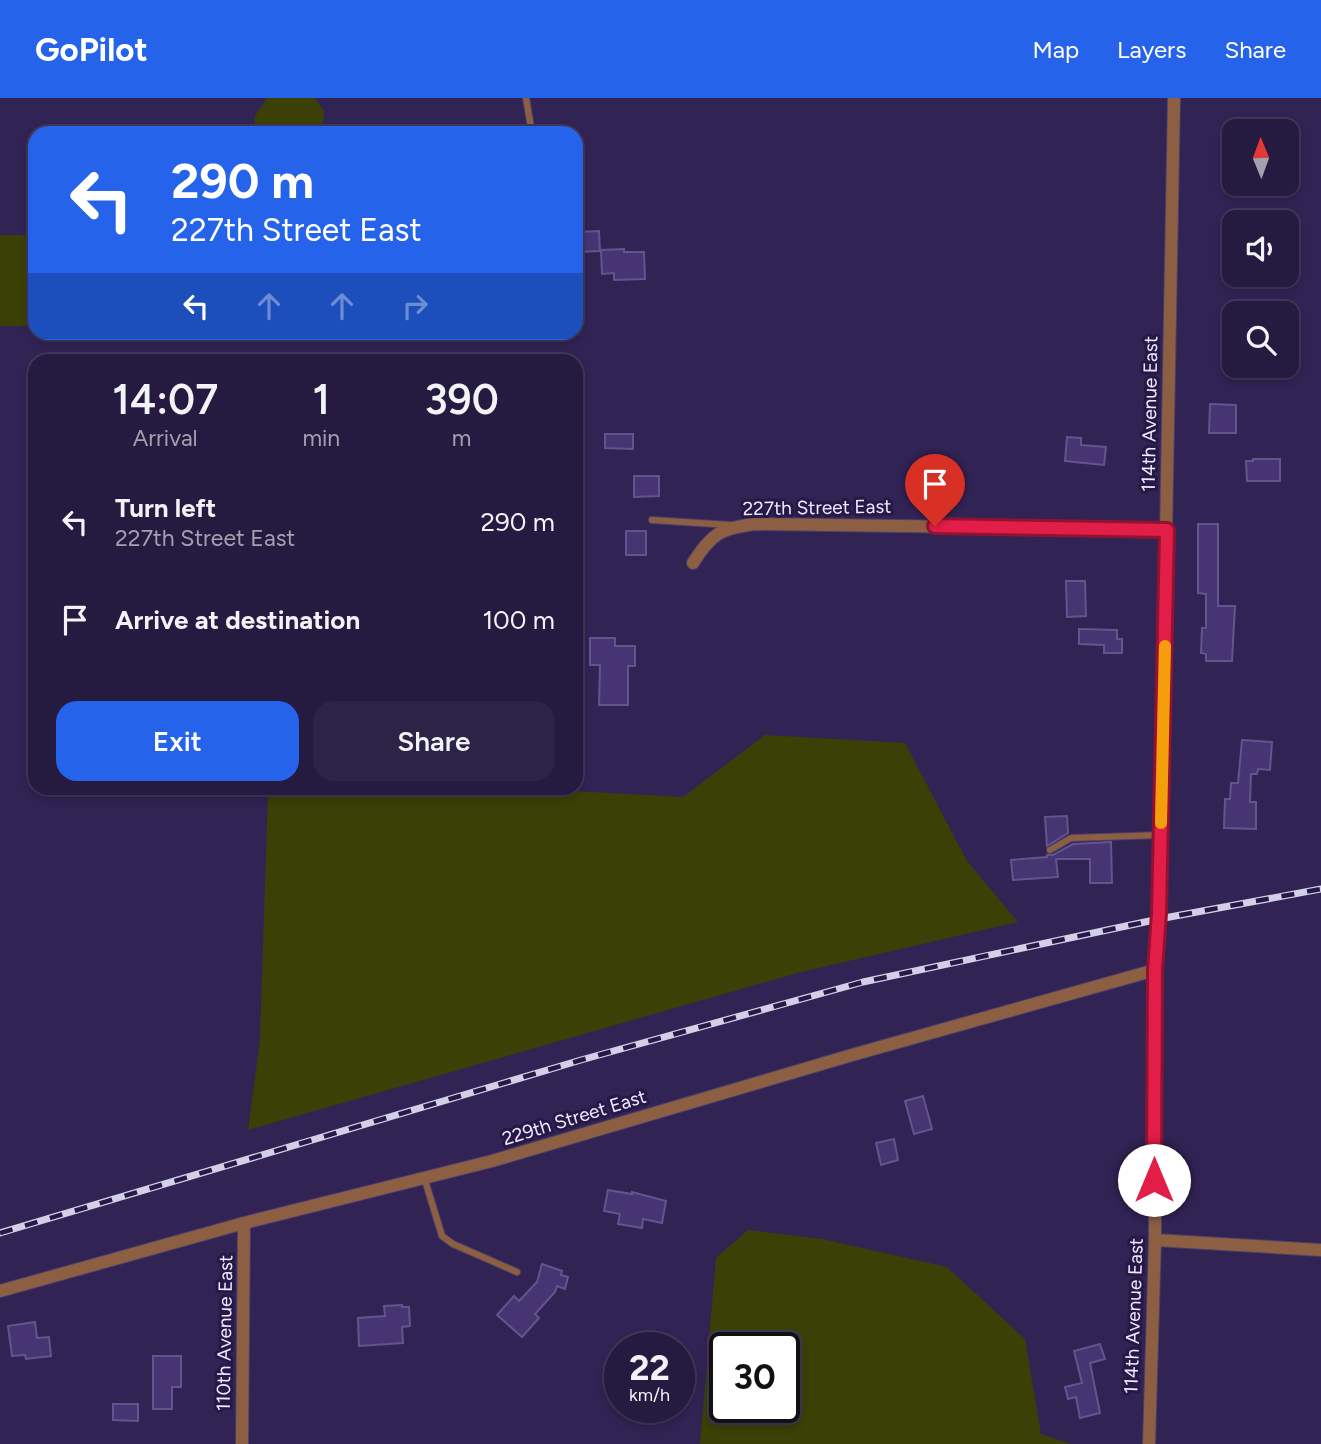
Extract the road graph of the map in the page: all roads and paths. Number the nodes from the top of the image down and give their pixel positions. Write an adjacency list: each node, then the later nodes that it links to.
1 (526, 98): 3 (lane)
2 (1174, 98): 6 (street, 114th Avenue East)
3 (531, 126)
4 (652, 520): 5 (lane)
5 (739, 526): 6 (street, 227th Street East); 7 (street, 227th Street East)
6 (1167, 530): 8 (street, 114th Avenue East)
7 (693, 563)
8 (1161, 835): 9 (lane); 10 (street, 114th Avenue East)
9 (1050, 850)
10 (1155, 970): 11 (street, 229th Street East); 13 (street, 114th Avenue East)
11 (424, 1177): 12 (street, 229th Street East); 15 (lane)
12 (244, 1223): 16 (street, 229th Street East); 17 (street, 110th Avenue East)
13 (1155, 1240): 14 (street); 18 (street, 114th Avenue East)
14 (1321, 1250)
15 (517, 1272)
16 (0, 1291)
17 (242, 1444)
18 (1149, 1444)

